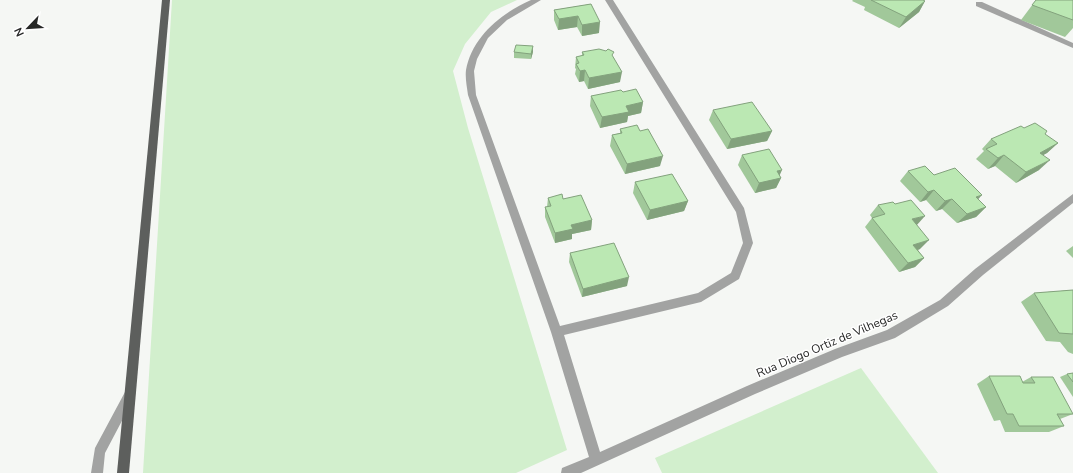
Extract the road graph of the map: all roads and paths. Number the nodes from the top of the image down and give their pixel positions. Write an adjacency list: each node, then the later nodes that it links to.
1 (166, 0): 8 (main road)
2 (537, 0): 7 (street)
3 (610, 0): 7 (street)
4 (979, 4): 5 (street)
5 (1073, 46)
6 (1073, 198): 9 (street, Rua Diogo Ortiz de Vilhegas)
7 (557, 332): 9 (street)
8 (129, 396): 10 (street); 11 (main road)
9 (596, 460): 12 (street, Rua Diogo Ortiz de Vilhegas)
10 (97, 473)
11 (122, 473)
12 (567, 473)

